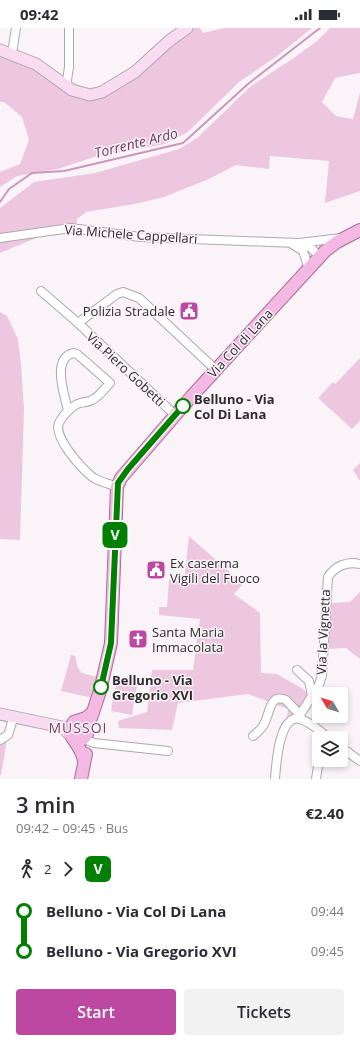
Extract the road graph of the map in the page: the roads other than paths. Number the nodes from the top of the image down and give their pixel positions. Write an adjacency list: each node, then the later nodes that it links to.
1 (16, 28): 5 (street)
2 (69, 28): 6 (street)
3 (187, 28): 6 (street)
4 (0, 50): 5 (street)
5 (12, 53): 6 (street)
6 (66, 87)
7 (360, 230): 9 (main road, Via Col di Lana)
8 (0, 238): 10 (street, Via Michele Cappellari)
9 (344, 238): 10 (street, Via Michele Cappellari); 11 (main road, Via Col di Lana)
10 (299, 245): 11 (street); 12 (street)
11 (319, 258): 12 (main road, Via Col di Lana)
12 (309, 269): 15 (main road, Via Col di Lana)
13 (41, 291): 14 (street, Via Piero Gobetti)
14 (78, 323): 15 (street, Via Piero Gobetti); 17 (street, Via Piero Gobetti)
15 (216, 370): 17 (main road, Via Col di Lana)
16 (68, 411): 16 (street); 18 (street)
17 (175, 415): 18 (main road, Via Col di Lana)
18 (117, 487): 27 (main road)
19 (360, 564): 21 (street, Via la Vignetta)
20 (297, 670): 22 (street)
21 (316, 687)
22 (312, 696): 25 (street, Via la Vignetta)
23 (0, 714): 24 (street)
24 (14, 716): 27 (street); 29 (street)
25 (299, 717): 26 (street); 28 (street); 35 (street, Via la Vignetta)
26 (316, 731)
27 (79, 733): 30 (street); 34 (main road)
28 (253, 736)
29 (0, 740)
30 (168, 751)
31 (348, 752): 32 (street)
32 (360, 761)
33 (318, 767): 36 (street)
34 (81, 779)
35 (275, 779)
36 (316, 779)

